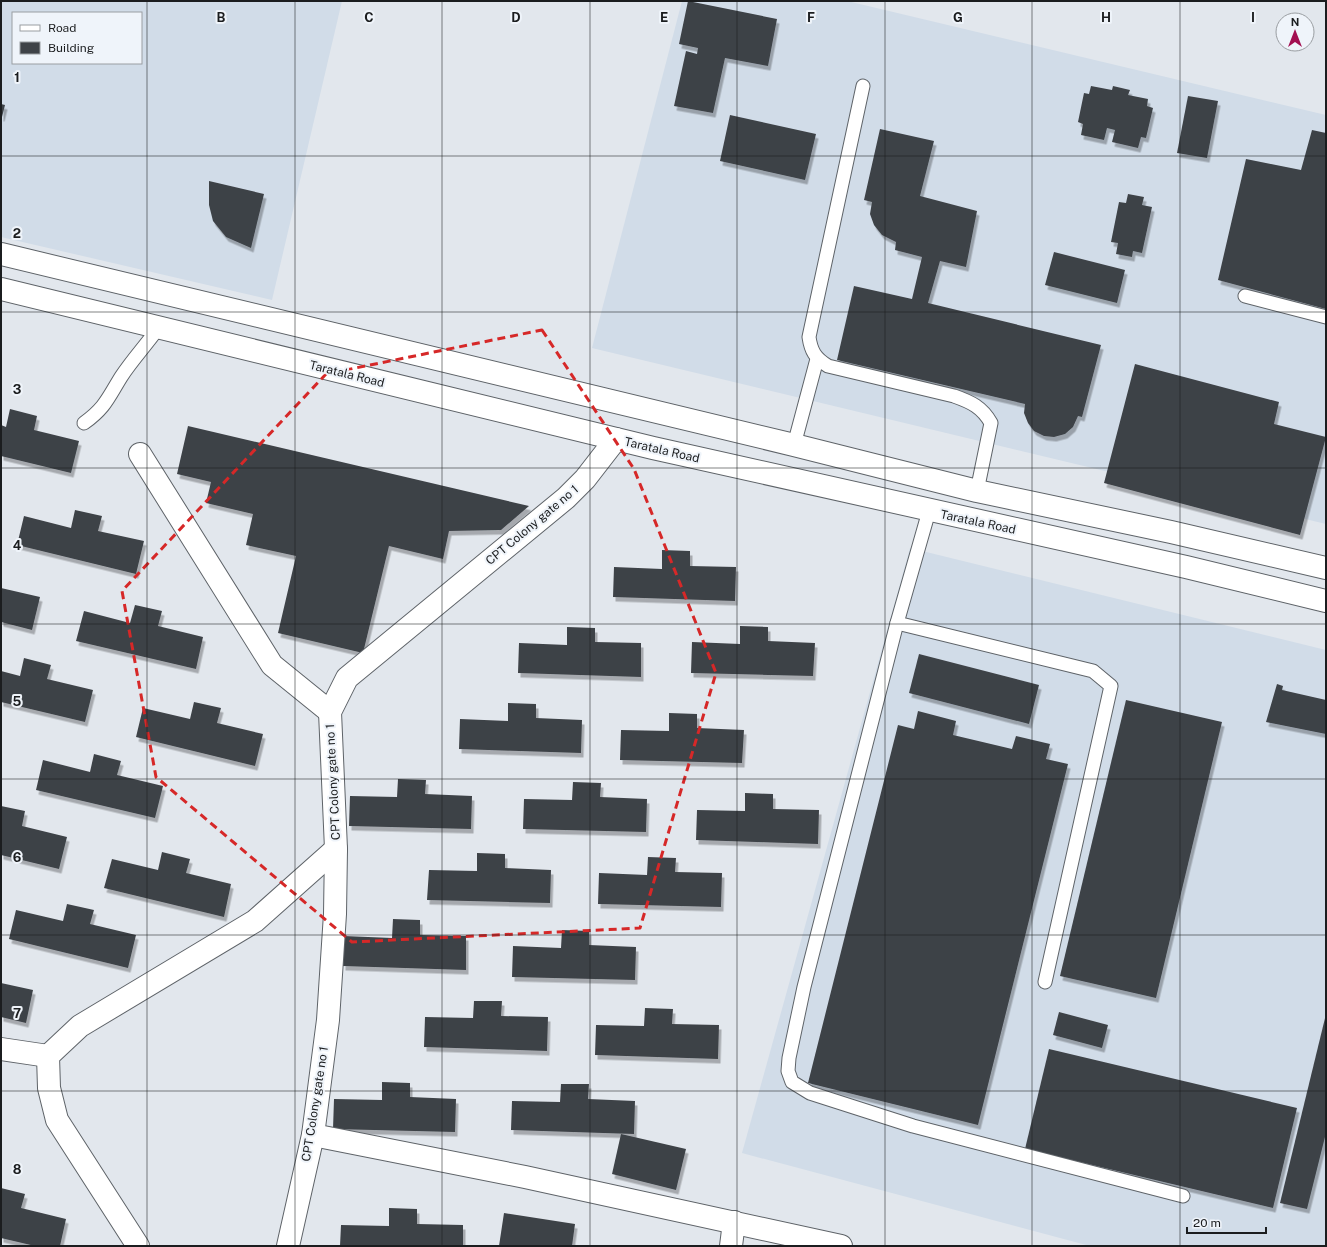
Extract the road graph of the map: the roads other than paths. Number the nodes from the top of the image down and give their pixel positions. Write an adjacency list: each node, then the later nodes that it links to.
1 (863, 86): 7 (lane)
2 (1, 254): 8 (main road)
3 (1, 289): 6 (main road, Taratala Road)
4 (1245, 296): 5 (lane)
5 (1326, 317)
6 (159, 328): 9 (lane); 10 (main road, Taratala Road)
7 (817, 359): 11 (lane); 14 (lane)
8 (662, 414): 11 (main road); 12 (main road)
9 (84, 423)
10 (616, 439): 12 (main road, Taratala Road); 19 (main road, CPT Colony gate no 1)
11 (794, 444): 14 (main road)
12 (653, 448): 15 (main road, Taratala Road)
13 (140, 454): 19 (main road)
14 (977, 491): 16 (main road)
15 (929, 511): 17 (main road, Taratala Road); 18 (lane)
16 (1326, 568)
17 (1326, 601)
18 (897, 623): 21 (lane); 25 (lane)
19 (330, 712): 20 (main road, CPT Colony gate no 1)
20 (336, 848): 23 (main road); 24 (main road, CPT Colony gate no 1)
21 (1045, 982)
22 (1, 1048): 23 (main road)
23 (48, 1056): 27 (main road)
24 (313, 1135): 26 (main road); 28 (main road, CPT Colony gate no 1)
25 (1183, 1196)
26 (734, 1222): 29 (main road); 30 (main road)
27 (138, 1246)
28 (288, 1246)
29 (731, 1246)
30 (841, 1246)

